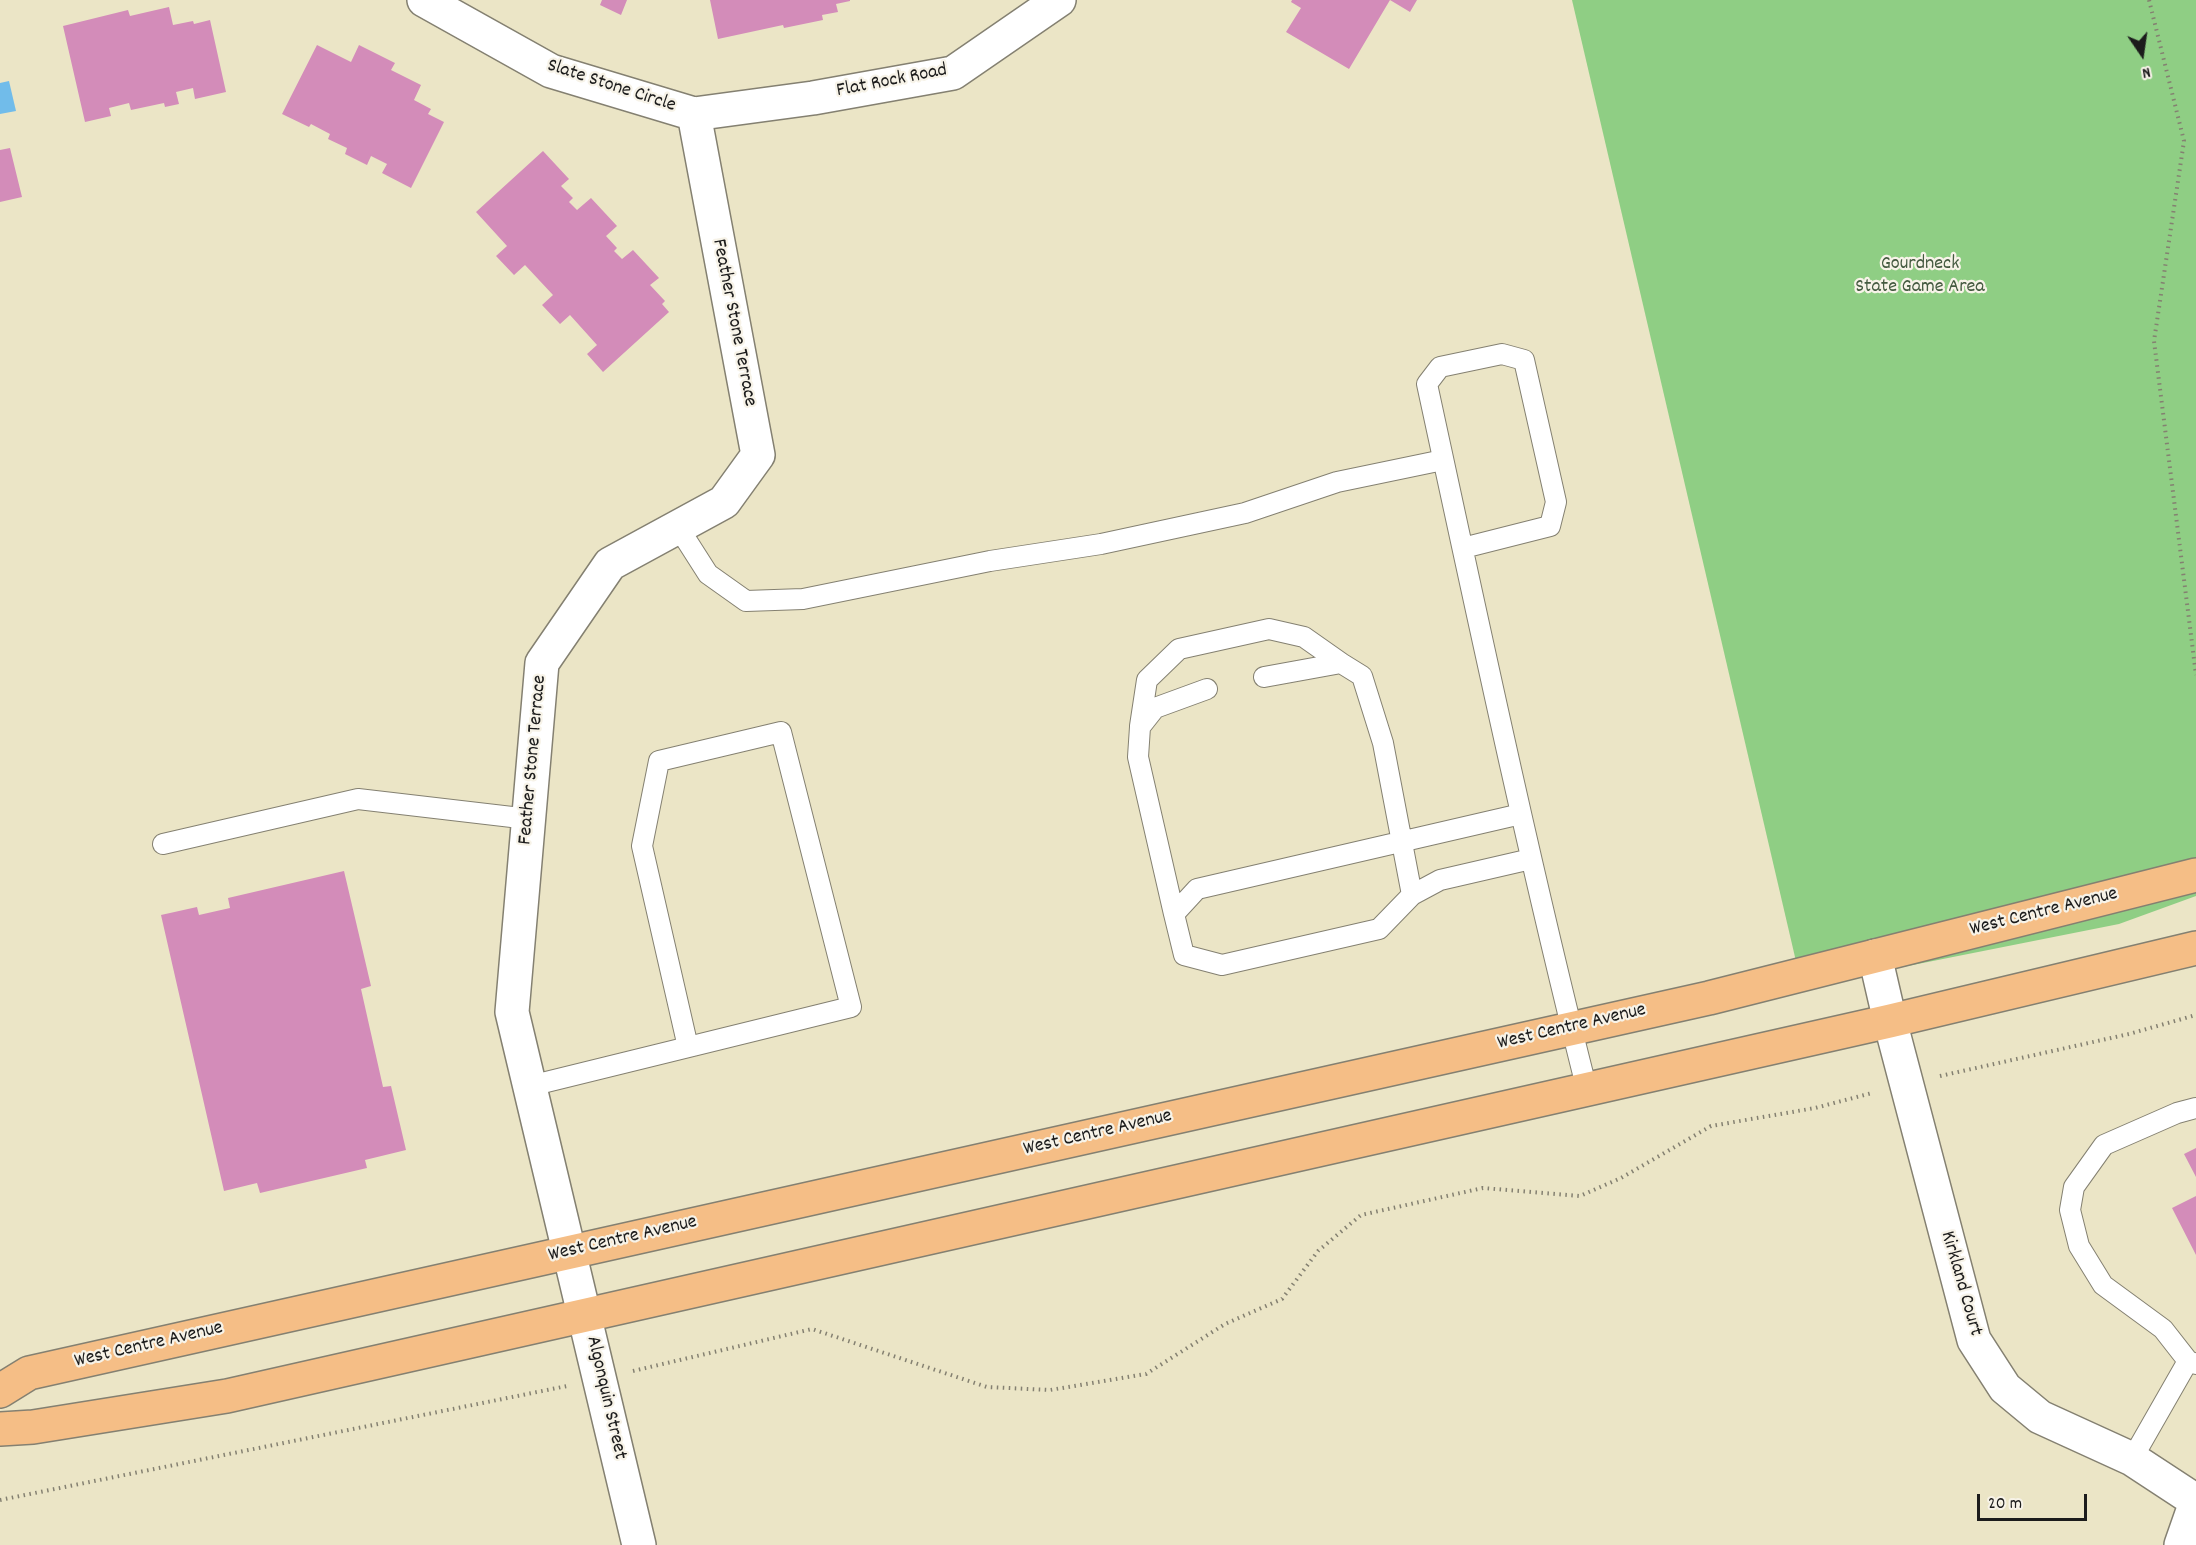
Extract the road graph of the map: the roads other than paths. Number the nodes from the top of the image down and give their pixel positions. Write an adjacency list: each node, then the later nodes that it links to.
1 (424, 0): 4 (street, Slate Stone Circle)
2 (1059, 0): 3 (street, Flat Rock Road)
3 (813, 98): 4 (street, Slate Stone Circle)
4 (694, 114): 6 (street, Feather Stone Terrace)
5 (1443, 460): 6 (lane); 7 (lane); 7 (lane)
6 (678, 527): 13 (street, Feather Stone Terrace)
7 (1463, 548): 12 (lane)
8 (1341, 663): 9 (lane); 11 (lane); 14 (lane)
9 (1263, 677)
10 (1207, 689): 11 (lane)
11 (1140, 727): 19 (lane)
12 (1521, 814): 14 (lane); 16 (lane)
13 (529, 819): 15 (lane); 25 (street, Feather Stone Terrace)
14 (1403, 841): 18 (lane); 19 (lane)
15 (163, 844)
16 (1531, 859): 18 (lane); 23 (lane)
17 (2196, 875): 21 (main road, West Centre Avenue)
18 (1412, 895): 19 (lane)
19 (1174, 914)
20 (2196, 948): 22 (main road)
21 (1875, 956): 22 (street, Kirkland Court); 23 (main road, West Centre Avenue)
22 (1890, 1021): 26 (main road); 33 (street, Kirkland Court)
23 (1572, 1028): 26 (lane); 28 (main road, West Centre Avenue)
24 (688, 1047): 24 (lane); 25 (lane)
25 (530, 1086): 28 (street, Feather Stone Terrace)
26 (1587, 1090): 29 (main road)
27 (2196, 1108): 30 (lane)
28 (571, 1252): 29 (street, Algonquin Street); 31 (main road, West Centre Avenue)
29 (586, 1315): 32 (main road); 35 (street, Algonquin Street)
30 (2192, 1362): 33 (lane)
31 (0, 1391)
32 (0, 1429)
33 (2132, 1459): 34 (street, Kirkland Court)
34 (2196, 1502): 36 (street, Kirkland Court)
35 (639, 1545)
36 (2181, 1545)

